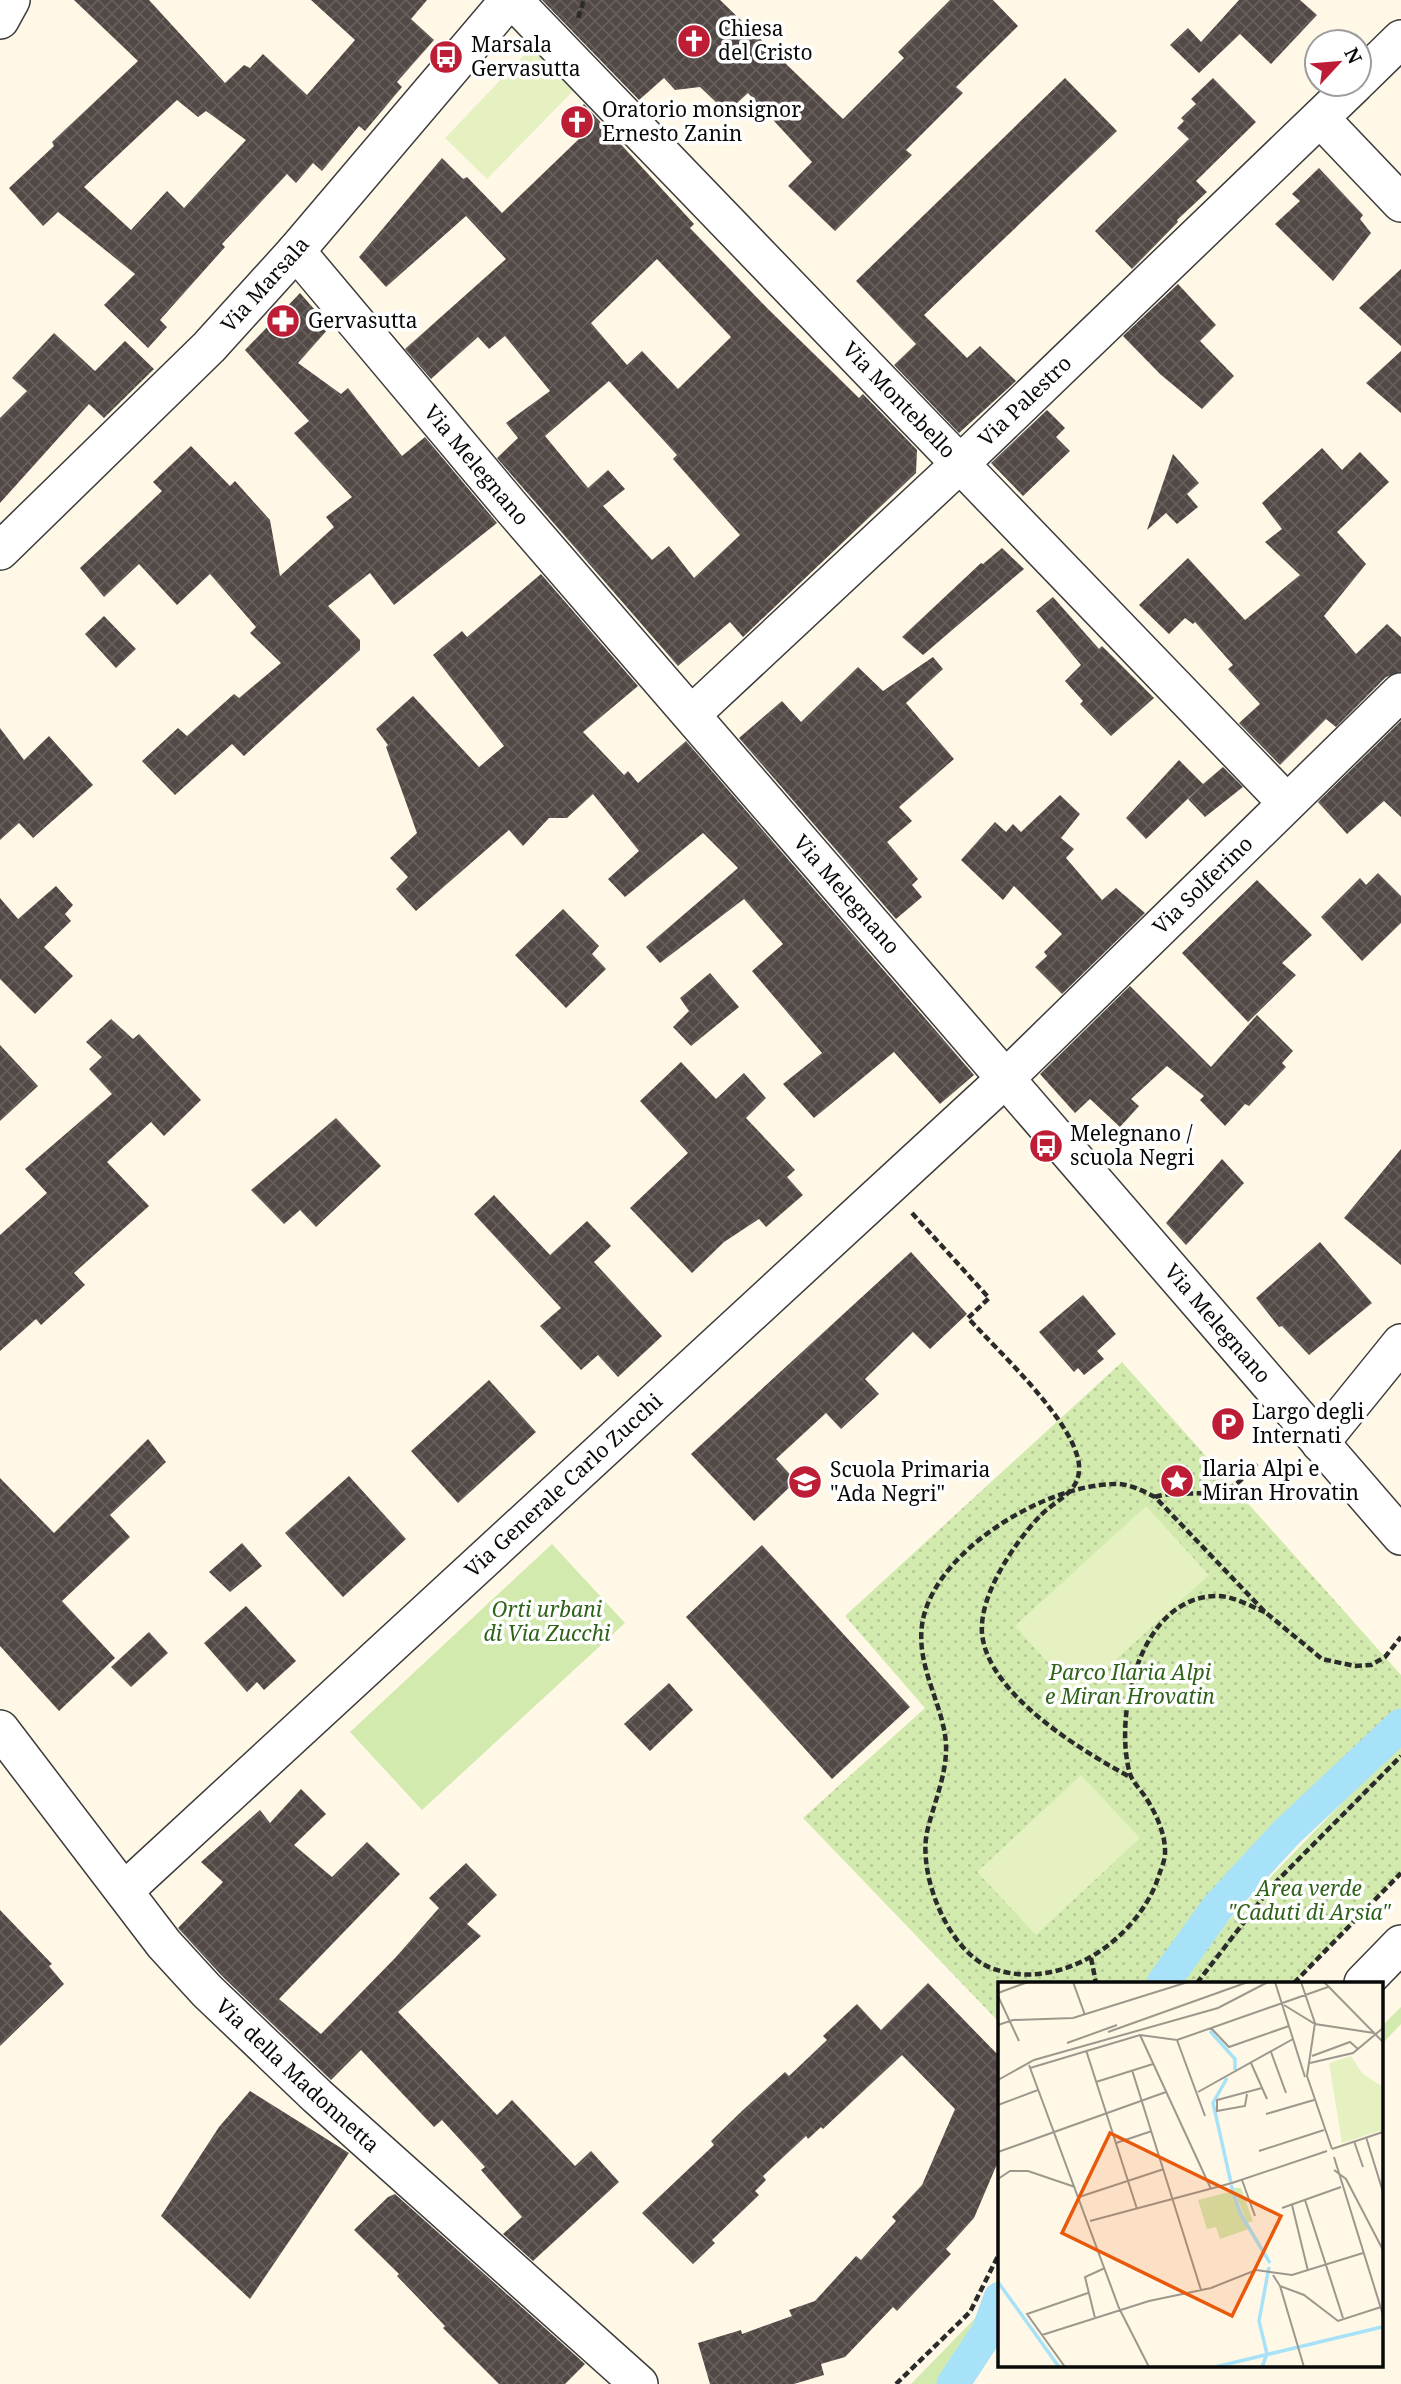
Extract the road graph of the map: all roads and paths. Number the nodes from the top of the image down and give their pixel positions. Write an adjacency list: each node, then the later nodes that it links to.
1 (11, 0): 3 (street)
2 (511, 0): 9 (street, Via Marsala); 10 (street, Via Montebello)
3 (0, 20)
4 (1401, 39): 5 (street)
5 (1373, 66)
6 (1341, 98): 7 (street, Via Palestro)
7 (1320, 118): 8 (street); 10 (street, Via Palestro)
8 (1401, 203)
9 (296, 251): 11 (street, Via Marsala); 13 (street, Via Melegnano)
10 (962, 462): 13 (street, Via Palestro); 14 (street, Via Montebello)
11 (0, 551)
12 (1401, 692): 14 (street, Via Solferino)
13 (692, 714): 15 (street, Via Melegnano)
14 (1286, 802): 15 (street, Via Solferino)
15 (1004, 1079): 18 (street, Via Melegnano); 29 (street, Via Generale Carlo Zucchi)
16 (912, 1213): 20 (path)
17 (1401, 1343): 18 (street)
18 (1320, 1443): 22 (street, Via Melegnano)
19 (1258, 1463): 21 (path)
20 (1072, 1492): 21 (path); 27 (path); 31 (path)
21 (1155, 1497): 23 (path)
22 (1401, 1536)
23 (1265, 1612): 24 (path); 27 (path)
24 (1401, 1637)
25 (0, 1729): 29 (street, Via della Madonnetta)
26 (1401, 1756): 33 (path)
27 (1131, 1777): 31 (path)
28 (1401, 1873): 34 (path)
29 (124, 1891): 37 (street, Via della Madonnetta)
30 (1401, 1944): 35 (street)
31 (1091, 1958): 32 (path)
32 (1096, 1982)
33 (1197, 1982)
34 (1295, 1982)
35 (1364, 1982)
36 (998, 2256): 38 (path)
37 (639, 2384)
38 (897, 2384)

